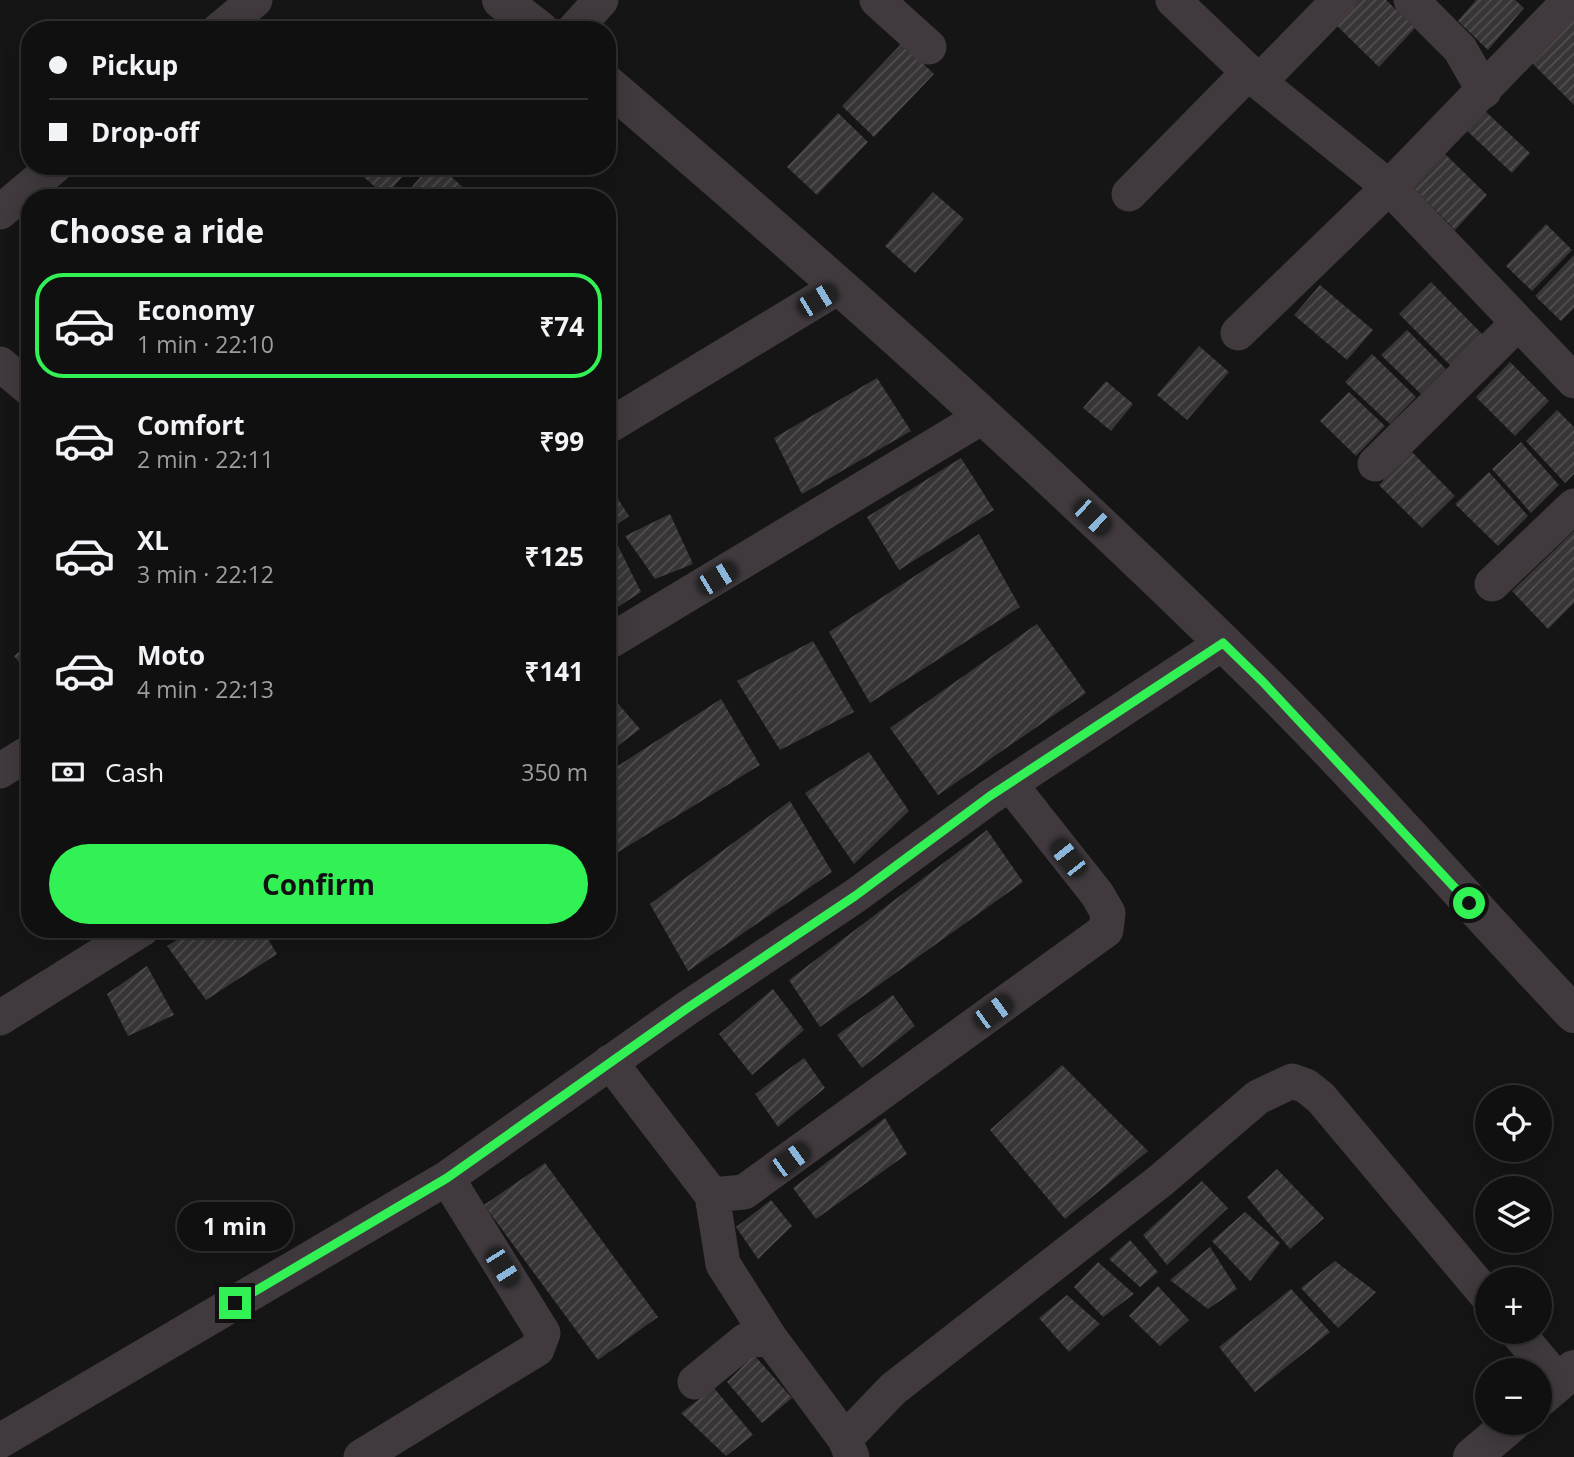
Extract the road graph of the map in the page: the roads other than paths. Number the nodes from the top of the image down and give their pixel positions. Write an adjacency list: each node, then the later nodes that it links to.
1 (255, 0): 9 (street)
2 (501, 0): 10 (street)
3 (601, 0): 11 (street)
4 (877, 0): 12 (street)
5 (1172, 0): 13 (street)
6 (1339, 0): 13 (street)
7 (1411, 0): 14 (street)
8 (1570, 0): 14 (street)
9 (230, 21)
10 (528, 21)
11 (582, 21)
12 (929, 47)
13 (1254, 77): 17 (street); 20 (street)
14 (1484, 91): 17 (street)
15 (616, 92): 22 (street)
16 (44, 175): 18 (street)
17 (1389, 187): 23 (street); 24 (street)
18 (28, 189)
19 (21, 194): 21 (street)
20 (1129, 194)
21 (0, 212)
22 (841, 286): 28 (street); 29 (street)
23 (1518, 323): 27 (street); 30 (street)
24 (1238, 333)
25 (0, 364): 26 (street)
26 (21, 382)
27 (1574, 382)
28 (982, 417): 33 (street); 34 (street)
29 (616, 423)
30 (1375, 464)
31 (1574, 506): 32 (street)
32 (1492, 584)
33 (616, 638)
34 (1223, 643): 37 (street); 39 (street)
35 (21, 758): 36 (street)
36 (0, 771)
37 (1010, 783): 41 (street); 43 (street)
38 (128, 938): 40 (street)
39 (1574, 1014)
40 (0, 1018)
41 (610, 1062): 42 (street); 43 (street)
42 (447, 1178): 50 (street); 52 (street)
43 (712, 1195): 45 (street)
44 (1475, 1282): 51 (street)
45 (770, 1339): 47 (street); 51 (street)
46 (1527, 1344): 48 (street)
47 (695, 1382)
48 (1558, 1383)
49 (1498, 1435): 53 (street)
50 (0, 1441)
51 (848, 1448)
52 (361, 1457)
53 (1472, 1457)

